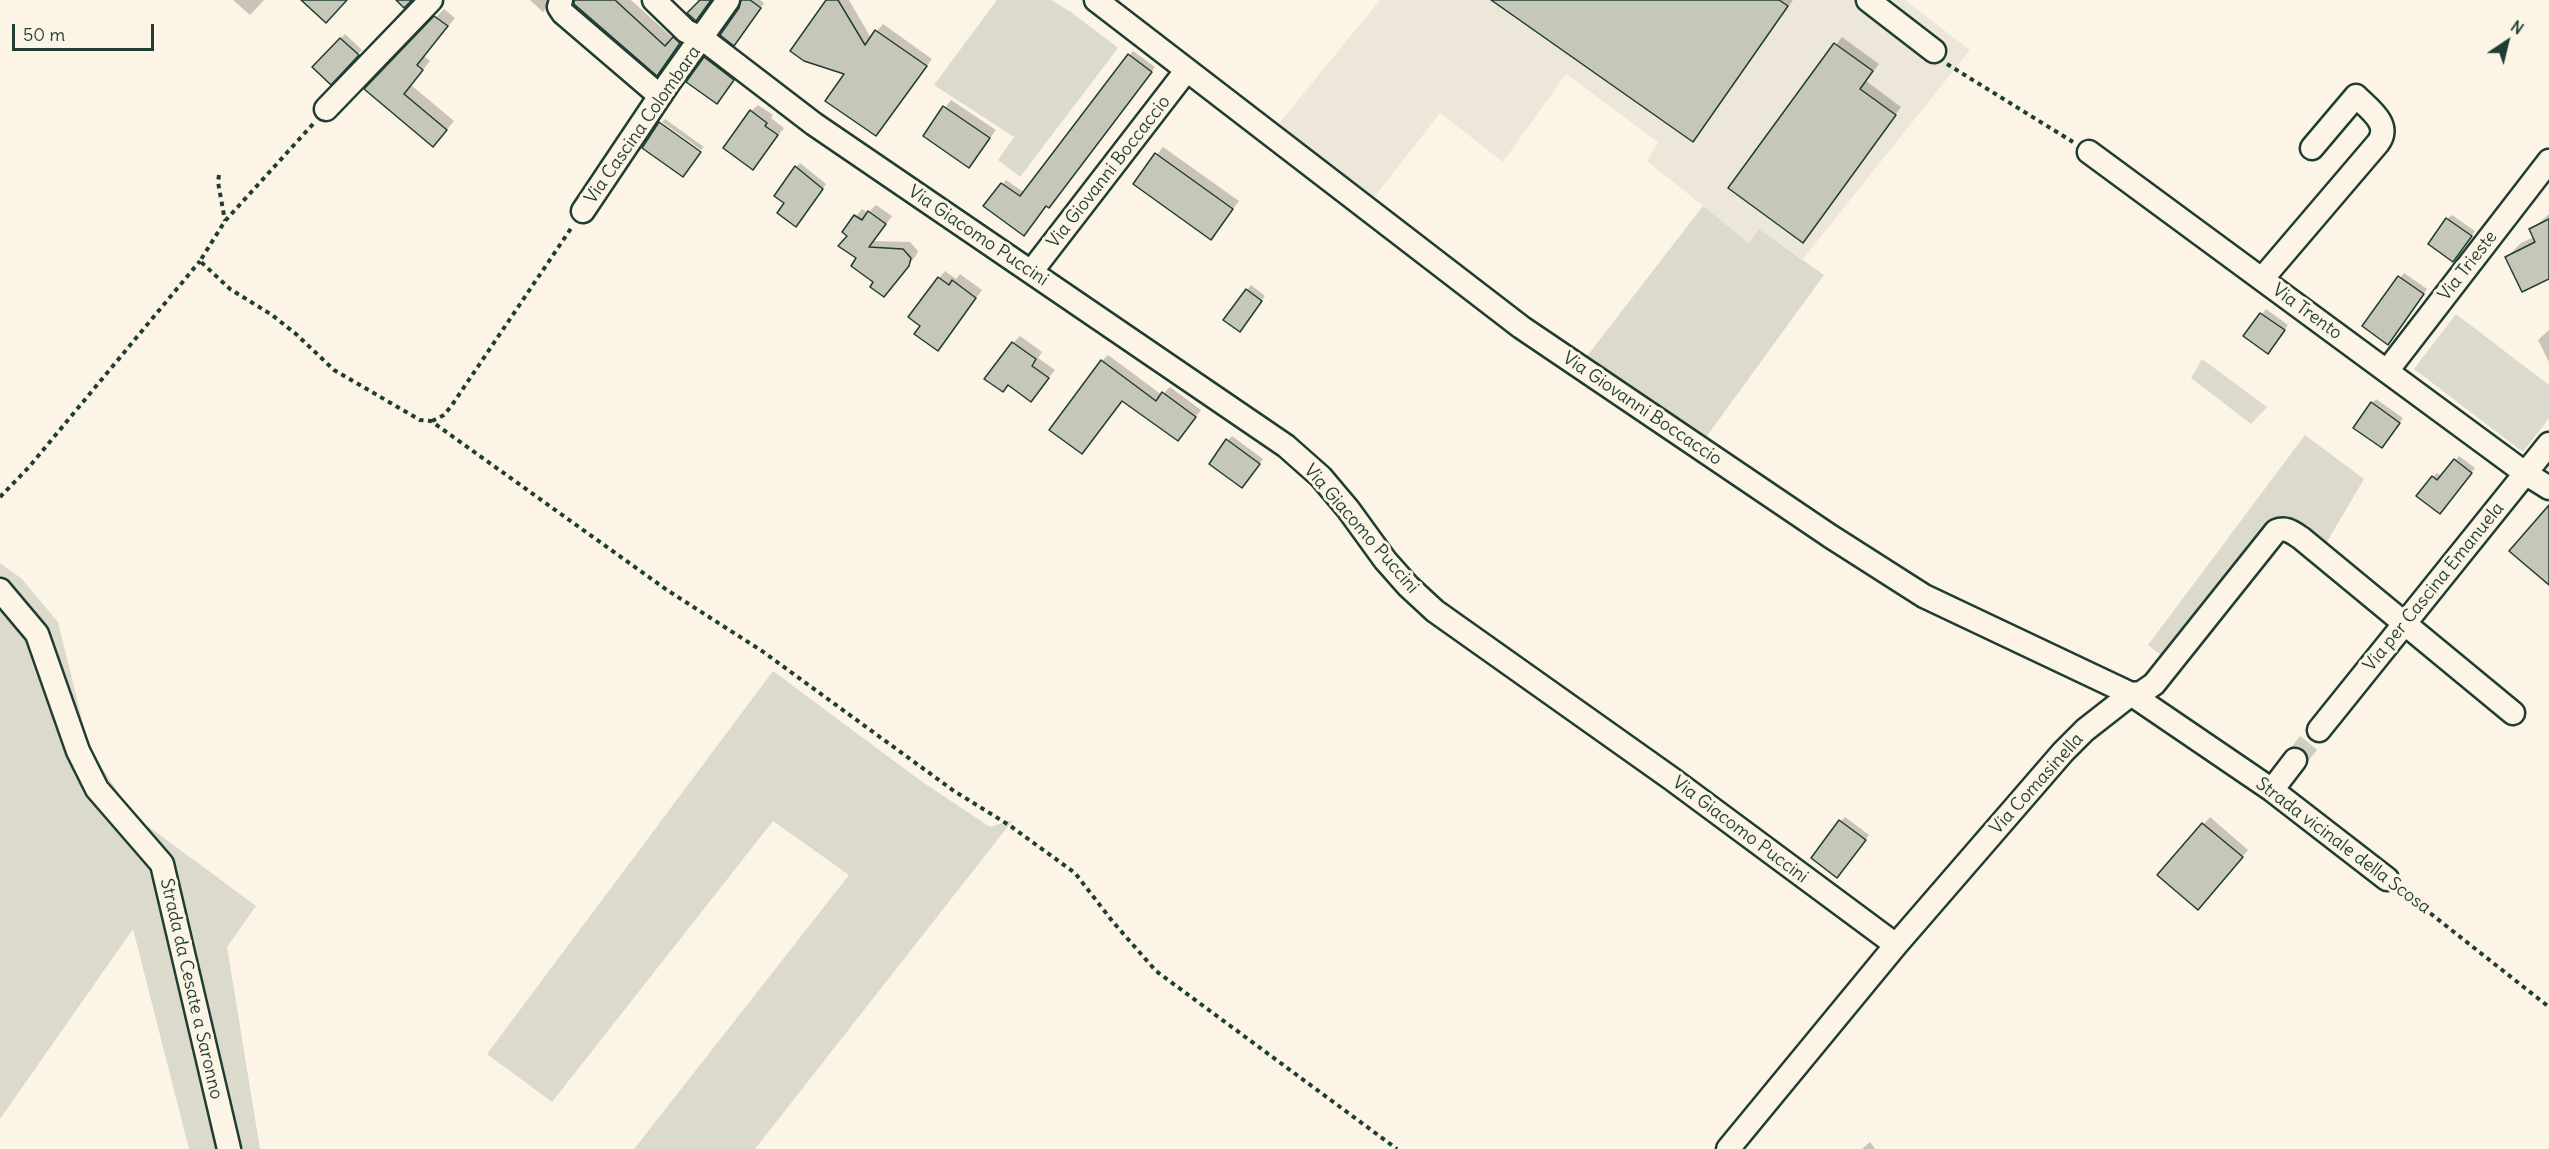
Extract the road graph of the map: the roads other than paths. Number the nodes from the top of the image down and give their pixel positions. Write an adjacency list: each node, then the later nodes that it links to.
1 (431, 0): 11 (street)
2 (561, 0): 10 (street)
3 (654, 0): 7 (street, Via Cascina Colombara)
4 (728, 0): 7 (street, Via Cascina Colombara)
5 (1096, 0): 9 (street, Via Giovanni Boccaccio)
6 (1868, 0): 8 (street)
7 (703, 39): 10 (street, Via Cascina Colombara); 16 (street, Via Giacomo Puccini)
8 (1934, 51)
9 (1186, 71): 16 (street, Via Giovanni Boccaccio); 24 (street, Via Giovanni Boccaccio)
10 (660, 96): 15 (street, Via Cascina Colombara)
11 (326, 109)
12 (2312, 148): 17 (street)
13 (2089, 152): 17 (street, Via Trento)
14 (2549, 161): 18 (street, Via Trieste)
15 (583, 211)
16 (1031, 272): 30 (street, Via Giacomo Puccini)
17 (2262, 279): 18 (street, Via Trento)
18 (2387, 371): 20 (street, Via Trento)
19 (2549, 444): 20 (street, Via per Cascina Emanuela)
20 (2525, 473): 21 (street, Via Trento); 23 (street, Via per Cascina Emanuela)
21 (2549, 488)
22 (0, 590): 31 (street, Strada da Cesate a Saronno)
23 (2405, 623): 24 (street, Via Comasinella); 25 (street); 26 (street, Via per Cascina Emanuela)
24 (2131, 694): 28 (street, Strada vicinale della Scosa); 30 (street, Via Comasinella)
25 (2514, 713)
26 (2319, 730)
27 (2295, 760): 28 (street)
28 (2272, 790): 29 (street, Strada vicinale della Scosa)
29 (2387, 879)
30 (1896, 945): 32 (street, Via Comasinella)
31 (229, 1149)
32 (1728, 1149)

